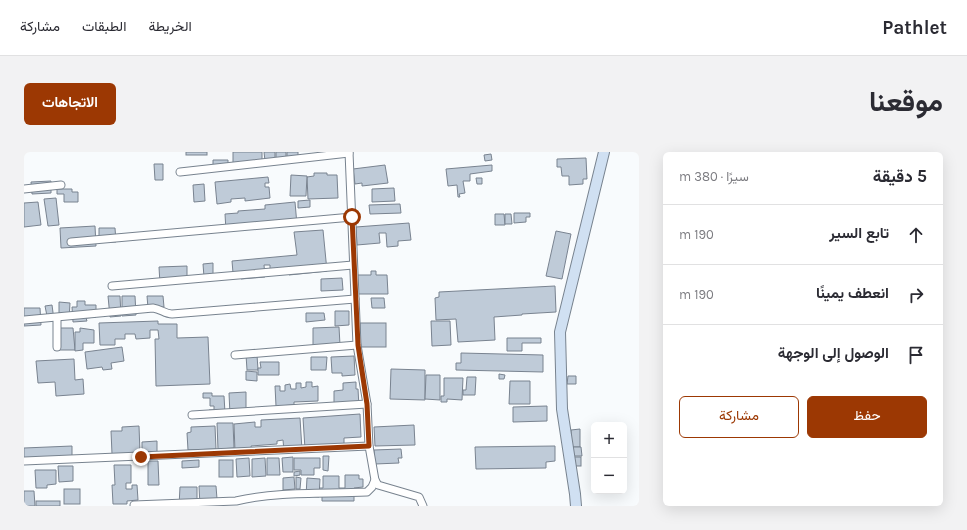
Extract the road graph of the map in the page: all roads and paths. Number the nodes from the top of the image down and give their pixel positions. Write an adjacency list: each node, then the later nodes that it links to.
1 (604, 152): 23 (street)
2 (349, 153): 3 (street); 6 (street)
3 (180, 172)
4 (61, 185): 5 (street)
5 (24, 189)
6 (352, 217): 7 (street); 8 (street)
7 (70, 242)
8 (353, 265): 9 (street); 10 (street)
9 (112, 286)
10 (354, 299): 11 (street); 13 (street)
11 (57, 318): 12 (street); 14 (street)
12 (24, 320)
13 (358, 345): 15 (street); 16 (street)
14 (57, 347)
15 (235, 355)
16 (367, 404): 17 (street); 18 (street)
17 (192, 415)
18 (369, 446): 19 (street); 20 (street)
19 (24, 461)
20 (375, 480): 21 (street); 22 (street)
21 (134, 504)
22 (423, 506)
23 (576, 506)

